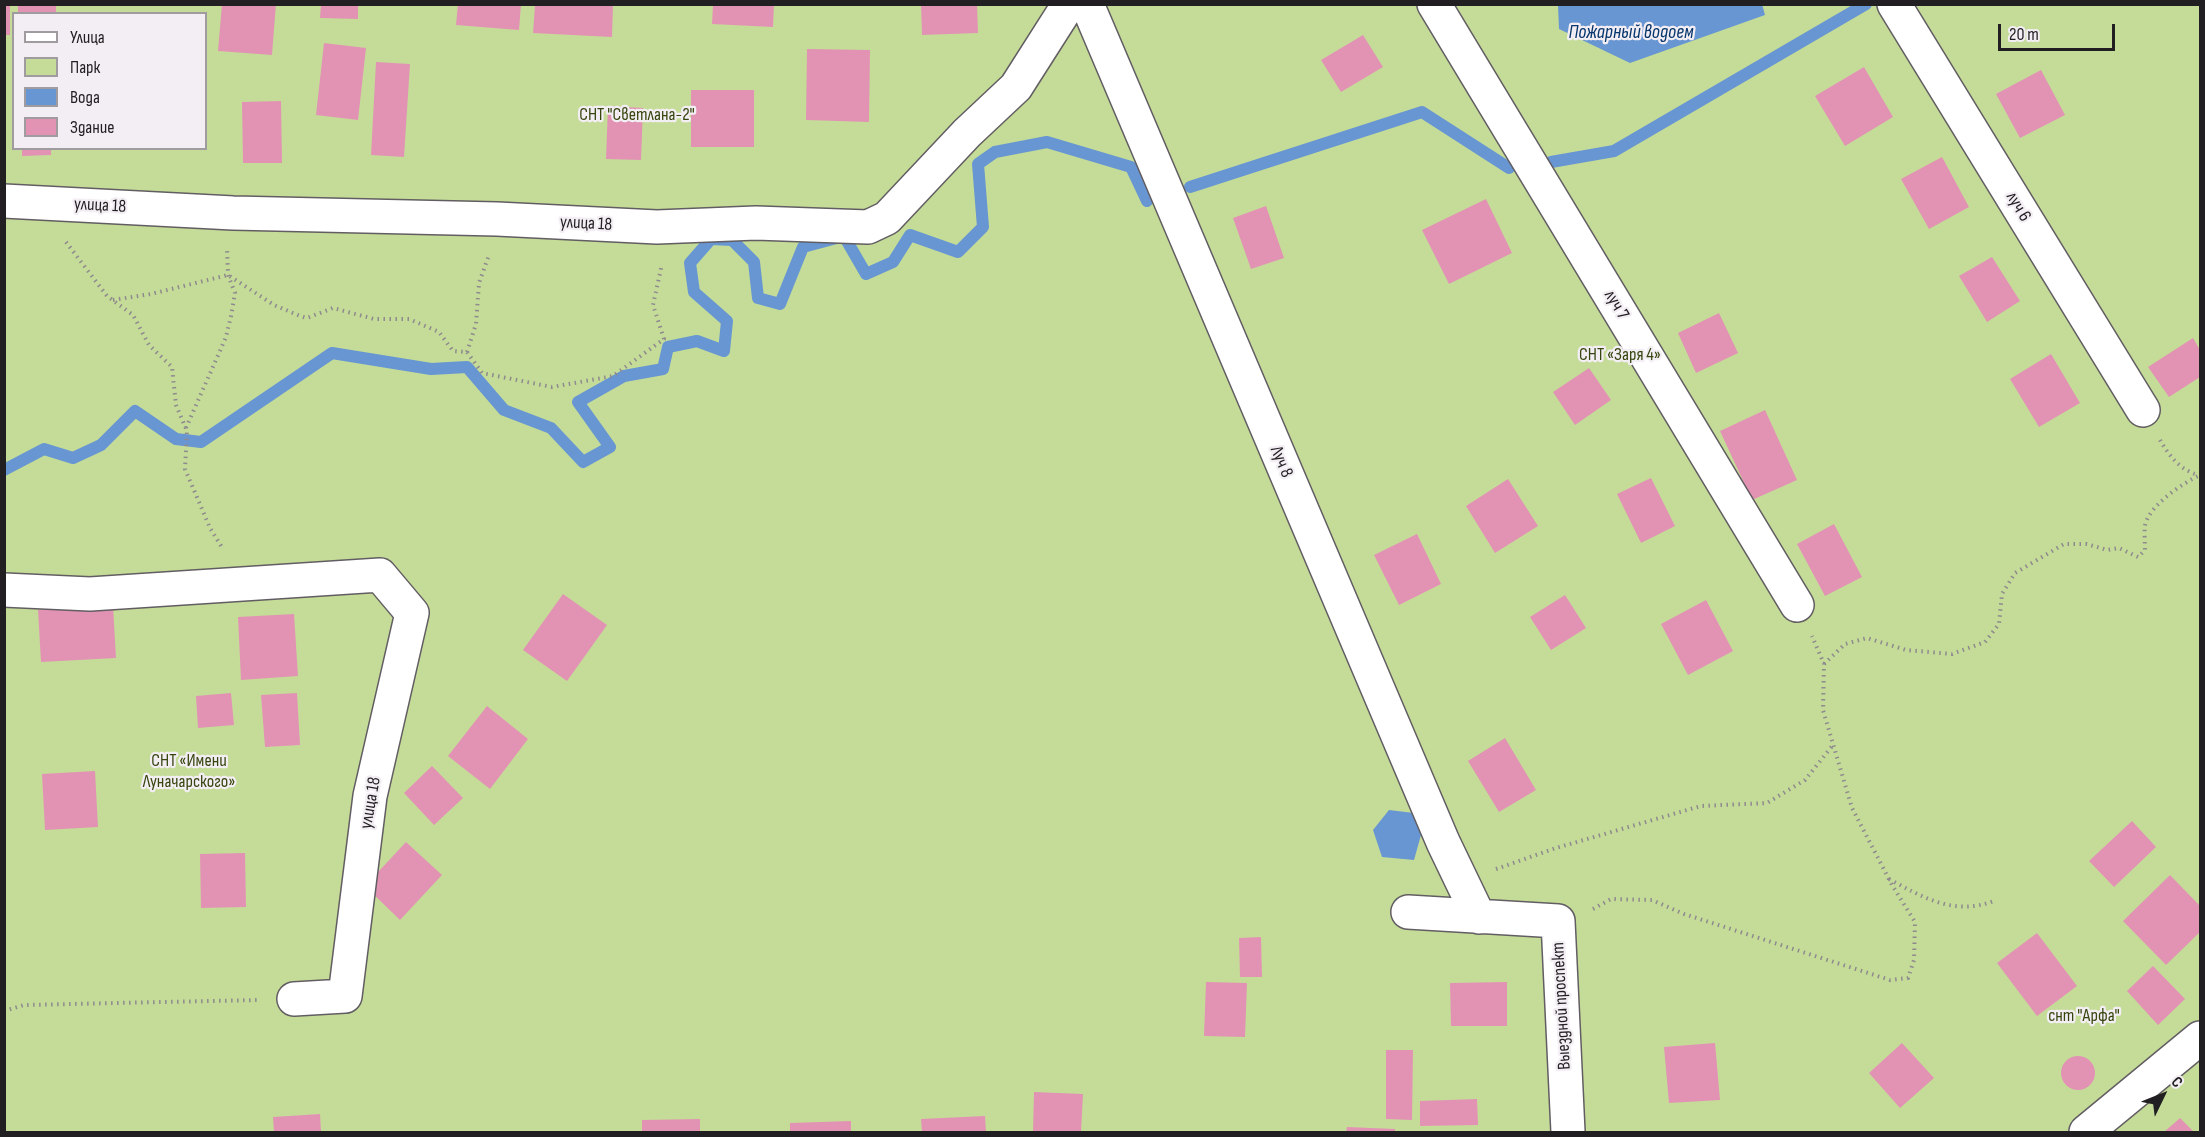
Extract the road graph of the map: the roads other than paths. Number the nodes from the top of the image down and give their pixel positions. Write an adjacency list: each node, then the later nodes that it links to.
1 (1434, 4): 7 (street, луч 7)
2 (1894, 4): 5 (street, луч 6)
3 (1077, 6): 4 (street, улица 18); 9 (street, Луч 8)
4 (4, 201)
5 (2143, 411)
6 (4, 590): 10 (street, улица 18)
7 (1797, 605)
8 (1408, 912): 9 (street, Выездной проспект)
9 (1479, 917): 12 (street, Выездной проспект)
10 (294, 999)
11 (2200, 1038): 13 (street)
12 (1569, 1132)
13 (2086, 1132)

